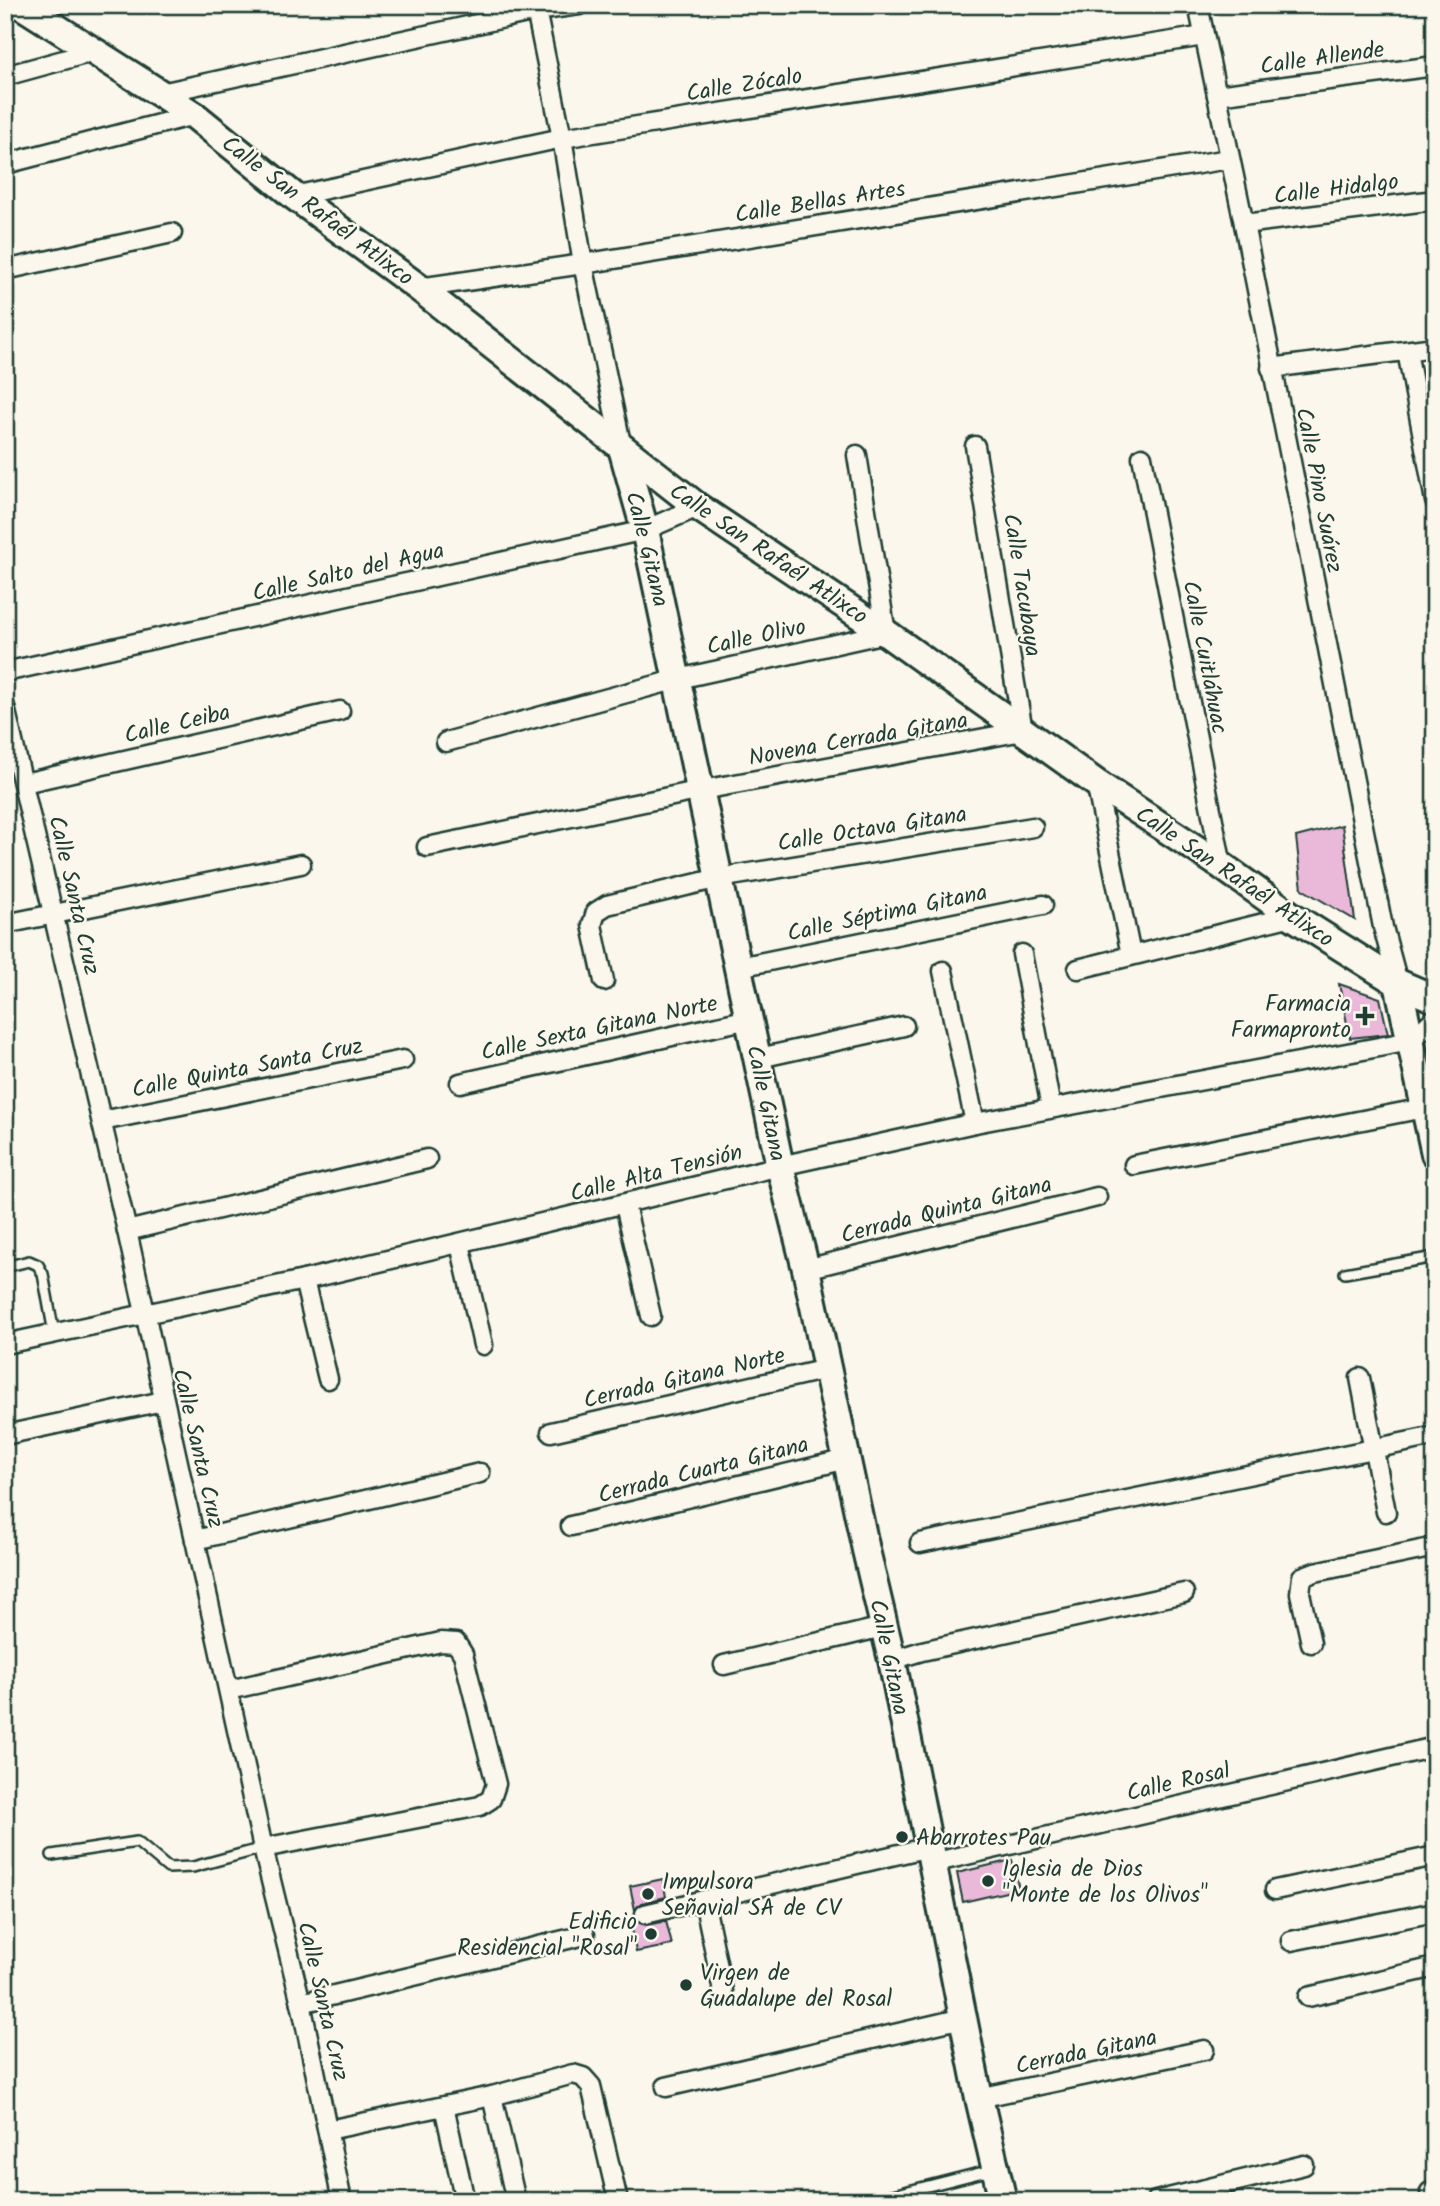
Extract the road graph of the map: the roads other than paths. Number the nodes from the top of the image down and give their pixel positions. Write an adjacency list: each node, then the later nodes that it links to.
1 (21, 5): 6 (street, Calle San Rafaél Atlixco)
2 (579, 5): 4 (street)
3 (1198, 5): 5 (street, Calle Pino Suárez)
4 (535, 8): 9 (street); 12 (street, Calle Gitana)
5 (1204, 36): 10 (street, Calle Pino Suárez); 12 (street, Calle Zócalo)
6 (96, 51): 8 (street); 9 (street, Calle San Rafaél Atlixco)
7 (1435, 66): 10 (street, Calle Allende)
8 (5, 76)
9 (161, 93): 11 (street, Calle San Rafaél Atlixco)
10 (1217, 95): 13 (street, Calle Pino Suárez)
11 (194, 115): 14 (street); 15 (street, Calle San Rafaél Atlixco)
12 (562, 138): 15 (street, Calle Zócalo); 19 (street, Calle Gitana)
13 (1228, 159): 17 (street, Calle Pino Suárez); 19 (street, Calle Bellas Artes)
14 (5, 164)
15 (294, 195): 21 (street, Calle San Rafaél Atlixco)
16 (1435, 200): 17 (street, Calle Hidalgo)
17 (1244, 224): 24 (street, Calle Pino Suárez)
18 (172, 233): 20 (street)
19 (583, 264): 21 (street, Calle Bellas Artes); 26 (street, Calle Gitana)
20 (5, 270)
21 (419, 288): 26 (street, Calle San Rafaél Atlixco)
22 (1435, 347): 23 (street)
23 (1407, 351): 24 (street); 29 (street)
24 (1270, 368): 57 (street, Calle Pino Suárez)
25 (975, 446): 37 (street, Calle Tacubaya)
26 (622, 448): 30 (street, Calle San Rafaél Atlixco); 31 (street, Calle Gitana)
27 (857, 454): 32 (street)
28 (1142, 457): 45 (street, Calle Cuitláhuac)
29 (1435, 501)
30 (698, 507): 31 (street, Calle Salto del Agua); 32 (street, Calle San Rafaél Atlixco)
31 (645, 530): 33 (street, Calle Salto del Agua); 34 (street, Calle Gitana)
32 (886, 633): 34 (street, Calle Olivo); 37 (street, Calle San Rafaél Atlixco)
33 (5, 672)
34 (678, 679): 38 (street, Calle Olivo); 41 (street, Calle Gitana)
35 (5, 707): 39 (street, Calle Santa Cruz)
36 (340, 711): 39 (street, Calle Ceiba)
37 (1023, 731): 40 (street, Calle San Rafaél Atlixco); 41 (street, Novena Cerrada Gitana)
38 (446, 742)
39 (24, 783): 48 (street, Calle Santa Cruz)
40 (1096, 783): 45 (street, Calle San Rafaél Atlixco); 52 (street)
41 (702, 790): 43 (street, Novena Cerrada Gitana); 46 (street, Calle Gitana)
42 (1033, 827): 46 (street, Calle Octava Gitana)
43 (427, 846)
44 (301, 864): 48 (street)
45 (1222, 866): 49 (street, Calle San Rafaél Atlixco)
46 (719, 878): 53 (street, Calle Gitana); 56 (street, Calle Octava Gitana)
47 (1044, 905): 53 (street, Calle Séptima Gitana)
48 (54, 913): 50 (street); 68 (street, Calle Santa Cruz)
49 (1292, 916): 52 (street); 57 (street, Calle San Rafaél Atlixco)
50 (5, 924)
51 (1021, 954): 66 (street)
52 (1131, 956): 54 (street)
53 (739, 967): 60 (street, Calle Gitana)
54 (1078, 969)
55 (943, 971): 69 (street)
56 (604, 981)
57 (1398, 983): 58 (street, Calle San Rafaél Atlixco); 62 (street)
58 (1435, 999)
59 (1435, 1018): 62 (street)
60 (749, 1019): 63 (street, Calle Gitana); 65 (street, Calle Sexta Gitana Norte)
61 (904, 1026): 63 (street)
62 (1410, 1041): 66 (street, Calle Alta Tensión); 67 (street)
63 (759, 1058): 73 (street, Calle Gitana)
64 (403, 1060): 68 (street, Calle Quinta Santa Cruz)
65 (460, 1083)
66 (1051, 1108): 69 (street, Calle Alta Tensión)
67 (1424, 1108): 70 (street); 72 (street)
68 (102, 1121): 76 (street, Calle Santa Cruz)
69 (975, 1123): 73 (street, Calle Alta Tensión)
70 (1435, 1154)
71 (427, 1159): 76 (street)
72 (1135, 1165)
73 (780, 1166): 75 (street, Calle Alta Tensión); 80 (street, Calle Gitana)
74 (1097, 1197): 80 (street, Cerrada Quinta Gitana)
75 (625, 1205): 77 (street, Calle Alta Tensión); 84 (street)
76 (127, 1231): 83 (street, Calle Santa Cruz)
77 (460, 1244): 82 (street, Calle Alta Tensión); 87 (street)
78 (1435, 1257): 81 (lane)
79 (5, 1267): 85 (lane)
80 (806, 1269): 88 (street, Calle Gitana)
81 (1345, 1273)
82 (304, 1280): 83 (street, Calle Alta Tensión); 90 (street)
83 (146, 1315): 85 (street, Calle Alta Tensión); 91 (street, Calle Santa Cruz)
84 (651, 1316)
85 (54, 1333): 86 (street, Calle Alta Tensión)
86 (5, 1344)
87 (483, 1345)
88 (827, 1369): 92 (street, Cerrada Gitana Norte); 96 (street, Calle Gitana)
89 (1360, 1378): 95 (street)
90 (328, 1379)
91 (163, 1401): 93 (street); 100 (street, Calle Santa Cruz)
92 (551, 1432)
93 (5, 1435)
94 (1435, 1436): 95 (street)
95 (1373, 1448): 98 (street); 101 (street)
96 (846, 1458): 99 (street, Cerrada Cuarta Gitana); 104 (street, Calle Gitana)
97 (480, 1473): 100 (street)
98 (1386, 1512)
99 (571, 1526)
100 (195, 1540): 108 (street, Calle Santa Cruz)
101 (920, 1543)
102 (1435, 1548): 105 (street)
103 (1184, 1593): 106 (street)
104 (883, 1627): 106 (street, Calle Gitana); 107 (street)
105 (1311, 1643)
106 (892, 1660): 112 (street, Calle Gitana)
107 (724, 1665)
108 (229, 1690): 110 (street, Calle Santa Cruz); 110 (street)
109 (1435, 1747): 112 (street, Calle Rosal)
110 (263, 1848): 111 (lane); 123 (street, Calle Santa Cruz)
111 (52, 1855)
112 (931, 1855): 115 (street, Calle Rosal); 124 (street, Calle Gitana)
113 (1435, 1856): 114 (street)
114 (1275, 1890)
115 (704, 1900): 117 (street, Calle Rosal); 121 (street)
116 (1435, 1912): 119 (street)
117 (645, 1914)
118 (585, 1936): 123 (street)
119 (1291, 1941)
120 (1435, 1967): 122 (street)
121 (723, 1991)
122 (1308, 1997)
123 (301, 2003): 130 (street, Calle Santa Cruz)
124 (963, 2018): 126 (street); 128 (street, Calle Gitana)
125 (1204, 2050): 128 (street, Cerrada Gitana)
126 (666, 2087)
127 (492, 2096): 129 (street); 136 (street); 137 (street)
128 (979, 2098): 132 (street, Calle Gitana)
129 (444, 2106): 130 (street); 135 (street)
130 (328, 2130): 134 (street, Calle Santa Cruz)
131 (1304, 2165): 139 (street)
132 (996, 2169): 133 (lane); 138 (street, Calle Gitana)
133 (885, 2197)
134 (342, 2201)
135 (465, 2201)
136 (516, 2201)
137 (618, 2201)
138 (1003, 2201)
139 (1156, 2201)

